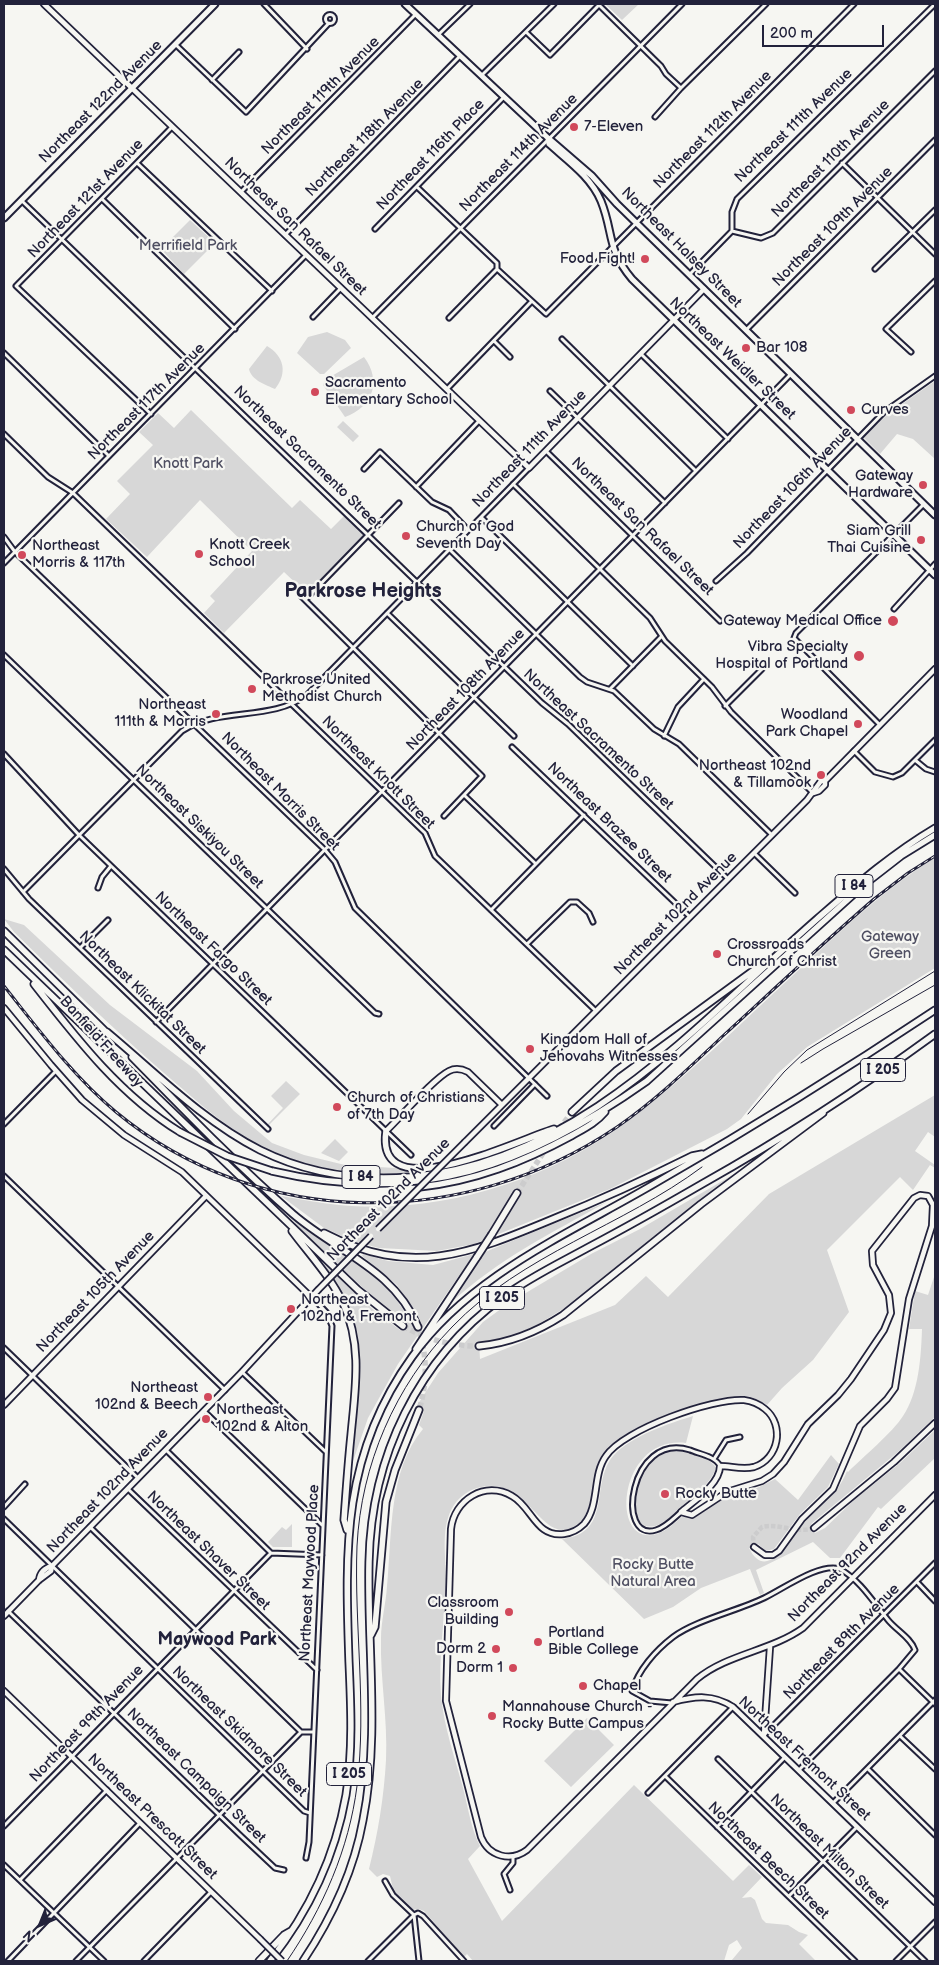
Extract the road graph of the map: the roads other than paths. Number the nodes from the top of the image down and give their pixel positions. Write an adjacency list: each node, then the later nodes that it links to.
1 (44, 4): 24 (street, Northeast San Rafael Street)
2 (215, 4): 16 (main road, Northeast 122nd Avenue)
3 (264, 4): 18 (street)
4 (405, 4): 12 (main road, Northeast Halsey Street)
5 (470, 4): 15 (street)
6 (554, 4): 14 (street)
7 (599, 4): 14 (street); 17 (street)
8 (682, 4): 17 (street, Northeast 114th Avenue)
9 (766, 4): 25 (street)
10 (854, 4): 40 (street, Northeast 112th Avenue)
11 (935, 4): 43 (street, Northeast 111th Avenue)
12 (416, 14): 15 (main road, Northeast Halsey Street); 34 (street, Northeast 119th Avenue)
13 (329, 23): 18 (street)
14 (526, 32): 22 (street)
15 (438, 35): 20 (main road, Northeast Halsey Street)
16 (175, 44): 23 (street); 24 (main road, Northeast 122nd Avenue)
17 (640, 45): 25 (street); 29 (street, Northeast 114th Avenue)
18 (307, 49): 23 (street)
19 (239, 52): 23 (street)
20 (460, 56): 22 (main road, Northeast Halsey Street); 45 (street, Northeast 118th Avenue)
21 (935, 71): 32 (street, Northeast 110th Avenue)
22 (481, 75): 26 (main road, Northeast Halsey Street)
23 (212, 80)
24 (132, 88): 28 (street, Northeast San Rafael Street); 37 (main road, Northeast 122nd Avenue)
25 (681, 88): 27 (street)
26 (504, 97): 29 (main road, Northeast Halsey Street); 33 (street, Northeast 116th Place)
27 (655, 117)
28 (172, 127): 31 (street, Northeast 121st Avenue); 34 (street, Northeast San Rafael Street)
29 (548, 138): 40 (main road, Northeast Halsey Street); 41 (street, Northeast 114th Avenue); 47 (main road, Northeast Weidler Street)
30 (935, 140): 35 (street, Northeast 109th Avenue)
31 (137, 163): 36 (street, Northeast 121st Avenue); 56 (street)
32 (842, 163): 35 (street); 43 (street, Northeast 110th Avenue)
33 (417, 187): 41 (street); 42 (street, Northeast 116th Place)
34 (241, 193): 45 (street, Northeast San Rafael Street)
35 (877, 198): 44 (street); 63 (street, Northeast 109th Avenue)
36 (102, 199): 46 (street, Northeast 121st Avenue); 62 (street)
37 (21, 200): 39 (main road, Northeast 122nd Avenue); 46 (street, Northeast Sacramento Street)
38 (935, 210): 44 (street)
39 (4, 218)
40 (636, 222): 47 (street, Northeast 112th Avenue); 52 (main road, Northeast Halsey Street)
41 (460, 228): 50 (street); 59 (street, Northeast 114th Avenue)
42 (375, 229)
43 (732, 231): 52 (street)
44 (913, 232): 48 (street); 51 (street)
45 (285, 235): 49 (street, Northeast San Rafael Street)
46 (62, 240): 70 (street, Northeast Sacramento Street); 77 (street, Northeast 121st Avenue)
47 (611, 247): 57 (street, Northeast 112th Avenue); 61 (main road, Northeast Weidler Street)
48 (935, 254)
49 (306, 255): 54 (street, Northeast San Rafael Street); 56 (street, Northeast 117th Avenue)
50 (497, 269): 57 (street); 60 (street)
51 (876, 269)
52 (690, 274): 55 (main road, Northeast Halsey Street)
53 (935, 280): 66 (street)
54 (341, 288): 58 (street); 59 (street, Northeast San Rafael Street)
55 (704, 289): 61 (street, Northeast 111th Avenue); 63 (main road, Northeast Halsey Street)
56 (272, 291): 62 (street, Northeast 117th Avenue)
57 (531, 302): 65 (street)
58 (313, 317)
59 (372, 318): 74 (street, Northeast San Rafael Street)
60 (449, 318)
61 (674, 320): 68 (street, Northeast 111th Avenue); 76 (main road, Northeast Weidler Street)
62 (235, 329): 70 (street, Northeast 117th Avenue)
63 (746, 330): 71 (main road, Northeast Halsey Street)
64 (562, 340): 73 (street)
65 (494, 341): 69 (street); 74 (street)
66 (910, 352)
67 (4, 353): 84 (street)
68 (641, 354): 73 (street, Northeast 111th Avenue); 81 (street)
69 (510, 357)
70 (196, 367): 77 (street, Northeast 117th Avenue); 98 (street, Northeast Sacramento Street)
71 (791, 374): 76 (street, Northeast 108th Avenue); 82 (main road, Northeast Halsey Street)
72 (935, 376): 82 (street, Northeast 106th Avenue)
73 (609, 386): 78 (street, Northeast 111th Avenue); 88 (street)
74 (447, 389): 79 (street, Northeast San Rafael Street)
75 (550, 391): 78 (street)
76 (761, 405): 81 (street, Northeast 108th Avenue); 87 (main road, Northeast Weidler Street)
77 (151, 414): 84 (street, Northeast 117th Avenue)
78 (578, 418): 83 (street, Northeast 111th Avenue); 93 (street)
79 (480, 420): 85 (street, Northeast San Rafael Street); 90 (street)
80 (4, 434): 91 (street, Northeast Knott Street)
81 (728, 439): 88 (street, Northeast 108th Avenue)
82 (858, 439): 87 (street, Northeast 106th Avenue); 94 (main road, Northeast Halsey Street)
83 (546, 451): 85 (street, Northeast 111th Avenue); 100 (street, Northeast San Rafael Street)
84 (109, 456): 91 (street, Northeast 117th Avenue)
85 (529, 468): 89 (street, Northeast 111th Avenue)
86 (364, 469): 90 (street)
87 (827, 470): 99 (main road, Northeast Weidler Street); 109 (street, Northeast 106th Avenue)
88 (696, 471): 93 (street, Northeast 108th Avenue)
89 (513, 484): 96 (street, Northeast 111th Avenue); 106 (street)
90 (416, 487): 97 (street)
91 (73, 493): 103 (street, Northeast 117th Avenue); 128 (street, Northeast Knott Street)
92 (399, 503): 98 (street)
93 (665, 503): 100 (street, Northeast 108th Avenue)
94 (924, 504): 95 (main road, Northeast Halsey Street); 99 (street)
95 (935, 515)
96 (481, 517): 97 (street, Northeast 111th Avenue); 113 (street)
97 (468, 530): 102 (street, Northeast 111th Avenue)
98 (369, 534): 110 (street, Northeast Sacramento Street); 112 (street)
99 (894, 535): 107 (main road, Northeast Weidler Street); 131 (street)
100 (633, 536): 106 (street, Northeast 108th Avenue); 116 (street, Northeast San Rafael Street)
101 (4, 537): 103 (street, Northeast Morris Street)
102 (449, 549): 110 (street, Northeast 111th Avenue); 117 (street)
103 (15, 552): 104 (street, Northeast 117th Avenue); 130 (street, Northeast Morris Street)
104 (4, 563)
105 (935, 564): 107 (street)
106 (600, 570): 113 (street, Northeast 108th Avenue); 118 (street)
107 (930, 570): 108 (main road, Northeast Weidler Street); 114 (street)
108 (935, 575)
109 (716, 581)
110 (418, 582): 115 (street, Northeast 111th Avenue); 122 (street, Northeast Sacramento Street)
111 (299, 594): 112 (street)
112 (305, 600): 119 (street)
113 (568, 602): 117 (street, Northeast 108th Avenue); 121 (street)
114 (894, 609)
115 (387, 613): 119 (street, Northeast 111th Avenue); 127 (street)
116 (720, 621)
117 (536, 634): 122 (street, Northeast 108th Avenue); 126 (street)
118 (662, 637): 121 (street); 125 (street)
119 (354, 647): 128 (street, Northeast 111th Avenue); 132 (street)
120 (4, 655): 141 (street, Northeast Siskiyou Street)
121 (633, 666): 126 (street)
122 (505, 667): 127 (street, Northeast 108th Avenue); 156 (street, Northeast Sacramento Street)
123 (762, 669): 129 (street)
124 (935, 669): 131 (street, Northeast 102nd Avenue)
125 (704, 679): 129 (street); 134 (street)
126 (610, 689): 134 (street)
127 (474, 699): 132 (street, Northeast 108th Avenue); 133 (street)
128 (291, 704): 130 (street, Northeast 111th Avenue); 142 (street, Northeast Knott Street)
129 (725, 706): 143 (street)
130 (194, 723): 141 (street); 151 (street, Northeast Morris Street)
131 (880, 724): 137 (street, Northeast 102nd Avenue)
132 (441, 732): 142 (street, Northeast 108th Avenue); 144 (street)
133 (514, 736)
134 (664, 736): 149 (street)
135 (935, 740): 139 (street)
136 (512, 747): 145 (street, Northeast Brazee Street)
137 (854, 751): 139 (street); 143 (street, Northeast 102nd Avenue)
138 (4, 754): 148 (street, Northeast Fargo Street)
139 (915, 760): 140 (street)
140 (935, 772)
141 (133, 779): 148 (street); 160 (street, Northeast Siskiyou Street)
142 (382, 792): 151 (street, Northeast 108th Avenue); 161 (street, Northeast Knott Street)
143 (813, 792): 149 (street, Northeast 102nd Avenue)
144 (464, 795): 146 (street); 153 (street)
145 (584, 815): 153 (street); 162 (street, Northeast Brazee Street)
146 (444, 816)
147 (935, 828): 169 (highway, Banfield Freeway / I 84)
148 (79, 835): 154 (street, Northeast Fargo Street); 158 (street)
149 (772, 835): 152 (street, Northeast 102nd Avenue)
150 (935, 835): 185 (highway, Banfield Freeway / I 84)
151 (325, 850): 160 (street, Northeast 108th Avenue); 180 (street, Northeast Morris Street)
152 (754, 853): 156 (street, Northeast 102nd Avenue); 159 (street)
153 (536, 864): 161 (street)
154 (111, 866): 157 (street); 170 (street, Northeast Fargo Street)
155 (4, 869): 158 (street, Northeast Klickitat Street)
156 (728, 879): 162 (street, Northeast 102nd Avenue)
157 (98, 888)
158 (23, 892): 167 (street, Northeast Klickitat Street)
159 (795, 893)
160 (267, 908): 170 (street, Northeast 108th Avenue); 175 (street, Northeast Siskiyou Street)
161 (491, 910): 166 (street, Northeast Knott Street)
162 (691, 917): 174 (street, Northeast 102nd Avenue)
163 (108, 920): 167 (street)
164 (593, 922): 166 (street)
165 (4, 931): 177 (highway, I 84)
166 (527, 944): 174 (street, Northeast Knott Street)
167 (80, 948): 176 (street, Northeast Klickitat Street)
168 (4, 950): 171 (highway, I 84)
169 (780, 951): 186 (highway); 189 (highway, Banfield Freeway / I 84)
170 (213, 964): 176 (street, Northeast 108th Avenue); 191 (street, Northeast Fargo Street)
171 (26, 973): 185 (highway, Banfield Freeway / I 84, bridge); 198 (highway)
172 (4, 1008): 179 (street)
173 (935, 1010): 192 (highway, I 205)
174 (596, 1011): 180 (street, Northeast 102nd Avenue)
175 (378, 1014)
176 (156, 1022): 190 (street, Northeast Klickitat Street)
177 (107, 1032): 189 (highway, Banfield Freeway / I 84); 199 (highway)
178 (935, 1034): 184 (highway, I 205)
179 (56, 1071): 187 (street); 197 (street)
180 (529, 1077): 181 (street, Northeast Morris Street); 183 (street, Northeast 102nd Avenue)
181 (535, 1084): 182 (street, Northeast Morris Street); 188 (street)
182 (547, 1096)
183 (502, 1105): 191 (street); 195 (street, Northeast 102nd Avenue, bridge)
184 (831, 1106): 204 (highway); 245 (highway, I 205)
185 (608, 1109): 195 (highway)
186 (572, 1112)
187 (4, 1124)
188 (494, 1126)
189 (566, 1126): 191 (highway)
190 (268, 1129)
191 (386, 1131): 193 (street, Northeast Fargo Street)
192 (705, 1153): 199 (highway); 206 (highway, I 205)
193 (411, 1154)
194 (4, 1176): 200 (street)
195 (420, 1187): 201 (street, Northeast 102nd Avenue, bridge)
196 (517, 1193): 206 (highway, bridge)
197 (206, 1196): 200 (street, Northeast 105th Avenue); 201 (street)
198 (282, 1217): 202 (highway); 231 (highway)
199 (306, 1224): 203 (highway)
200 (118, 1287): 208 (street, Northeast 105th Avenue); 209 (street)
201 (311, 1297): 207 (street, Northeast 102nd Avenue); 216 (street, Northeast Maywood Place)
202 (402, 1326)
203 (418, 1326)
204 (479, 1346)
205 (4, 1348): 208 (street, Northeast Shaver Street)
206 (414, 1352): 231 (highway, I 205)
207 (242, 1372): 209 (street, Northeast 102nd Avenue); 216 (street)
208 (32, 1375): 210 (street, Northeast 105th Avenue); 219 (street, Northeast Shaver Street)
209 (225, 1390): 212 (street, Northeast 102nd Avenue)
210 (4, 1405)
211 (420, 1410): 245 (highway)
212 (204, 1411): 215 (street, Northeast 102nd Avenue); 228 (street)
213 (935, 1424): 230 (street)
214 (740, 1436): 217 (street)
215 (166, 1450): 219 (street, Northeast 102nd Avenue); 233 (street)
216 (326, 1452): 228 (street, Northeast Maywood Place)
217 (714, 1459): 218 (street); 226 (street)
218 (720, 1466): 224 (street); 278 (street)
219 (138, 1478): 221 (street, Northeast 102nd Avenue)
220 (25, 1484): 223 (street)
221 (128, 1489): 229 (street, Northeast 102nd Avenue); 239 (street, Northeast Shaver Street)
222 (935, 1495): 237 (street, Northeast 92nd Avenue)
223 (4, 1506)
224 (688, 1506): 225 (street); 226 (street)
225 (699, 1509): 226 (street); 232 (street)
226 (681, 1512)
227 (4, 1520): 236 (street, Northeast Skidmore Street)
228 (323, 1525): 234 (street, Northeast Maywood Place)
229 (90, 1527): 236 (street, Northeast 102nd Avenue); 244 (street)
230 (814, 1528)
231 (348, 1534): 293 (highway, I 205)
232 (754, 1547)
233 (271, 1553): 234 (street); 239 (street, Northeast 99th Avenue)
234 (322, 1555): 249 (street, Northeast Maywood Place)
235 (935, 1564): 238 (street, Northeast 89th Avenue)
236 (52, 1566): 241 (street, Northeast 102nd Avenue); 247 (street, Northeast Skidmore Street)
237 (852, 1579): 242 (street); 246 (street, Northeast 92nd Avenue); 252 (street, Northeast Fremont Street)
238 (916, 1582): 240 (street); 242 (street, Northeast 89th Avenue)
239 (233, 1591): 244 (street, Northeast 99th Avenue); 249 (street, Northeast Shaver Street)
240 (935, 1601)
241 (8, 1611): 243 (street, Northeast 102nd Avenue); 254 (street, Northeast Campaign Street)
242 (885, 1614): 248 (street); 257 (street, Northeast 89th Avenue)
243 (4, 1616)
244 (195, 1630): 247 (street, Northeast 99th Avenue); 255 (street)
245 (370, 1635): 303 (highway, I 205)
246 (770, 1646): 252 (street, Northeast 92nd Avenue); 257 (street)
247 (157, 1668): 254 (street, Northeast 99th Avenue); 263 (street, Northeast Skidmore Street)
248 (899, 1669): 251 (street); 264 (street)
249 (317, 1670): 256 (street, Northeast Maywood Place)
250 (4, 1691): 259 (street, Northeast Prescott Street)
251 (935, 1702): 258 (street)
252 (672, 1703): 253 (street, Northeast Fremont Street); 278 (street, Northeast 92nd Avenue)
253 (733, 1707): 257 (street, Northeast Fremont Street); 266 (street)
254 (114, 1712): 259 (street, Northeast 99th Avenue); 272 (street, Northeast Campaign Street)
255 (301, 1732): 256 (street); 263 (street)
256 (313, 1732): 271 (street, Northeast Maywood Place)
257 (764, 1735): 260 (street, Northeast Fremont Street)
258 (900, 1736): 262 (street); 265 (street)
259 (71, 1756): 267 (street, Northeast Prescott Street); 274 (street, Northeast 99th Avenue)
260 (786, 1757): 264 (street, Northeast Fremont Street); 268 (street)
261 (718, 1759): 268 (street, Northeast Milton Street)
262 (868, 1769): 270 (street); 277 (street)
263 (262, 1770): 271 (street, Northeast Skidmore Street); 272 (street)
264 (799, 1770): 270 (street, Northeast Fremont Street)
265 (935, 1770)
266 (665, 1776): 269 (street); 275 (street, Northeast Beech Street)
267 (107, 1790): 273 (street, Northeast Prescott Street); 284 (street)
268 (751, 1792): 275 (street); 281 (street, Northeast Milton Street)
269 (648, 1793)
270 (834, 1803): 276 (street, Northeast Fremont Street)
271 (310, 1813): 280 (street, Northeast Maywood Place)
272 (219, 1814): 279 (street); 283 (street, Northeast Campaign Street)
273 (141, 1823): 279 (street, Northeast Prescott Street); 290 (street)
274 (4, 1826)
275 (718, 1826): 288 (street, Northeast Beech Street)
276 (858, 1827): 281 (street); 289 (street, Northeast Fremont Street)
277 (935, 1835)
278 (513, 1857): 286 (street)
279 (177, 1858): 287 (street, Northeast Prescott Street); 294 (street)
280 (306, 1858)
281 (823, 1862): 288 (street); 295 (street, Northeast Milton Street)
282 (4, 1865): 284 (street)
283 (284, 1870)
284 (20, 1880): 290 (street)
285 (385, 1881): 291 (street)
286 (510, 1890)
287 (211, 1892): 299 (street); 302 (street, Northeast Prescott Street, bridge)
288 (789, 1896): 307 (street, Northeast Beech Street)
289 (935, 1902)
290 (55, 1913): 294 (street); 296 (street)
291 (414, 1915): 304 (street); 305 (street); 306 (street)
292 (935, 1922): 295 (street)
293 (293, 1930): 300 (highway); 301 (highway, I 205)
294 (89, 1947): 297 (street); 298 (street)
295 (910, 1947): 308 (street); 309 (street, Northeast Milton Street)
296 (8, 1961)
297 (76, 1961)
298 (104, 1961)
299 (144, 1961)
300 (259, 1961)
301 (270, 1961)
302 (282, 1961)
303 (303, 1961)
304 (368, 1961)
305 (419, 1961)
306 (464, 1961)
307 (856, 1961)
308 (896, 1961)
309 (925, 1961)

